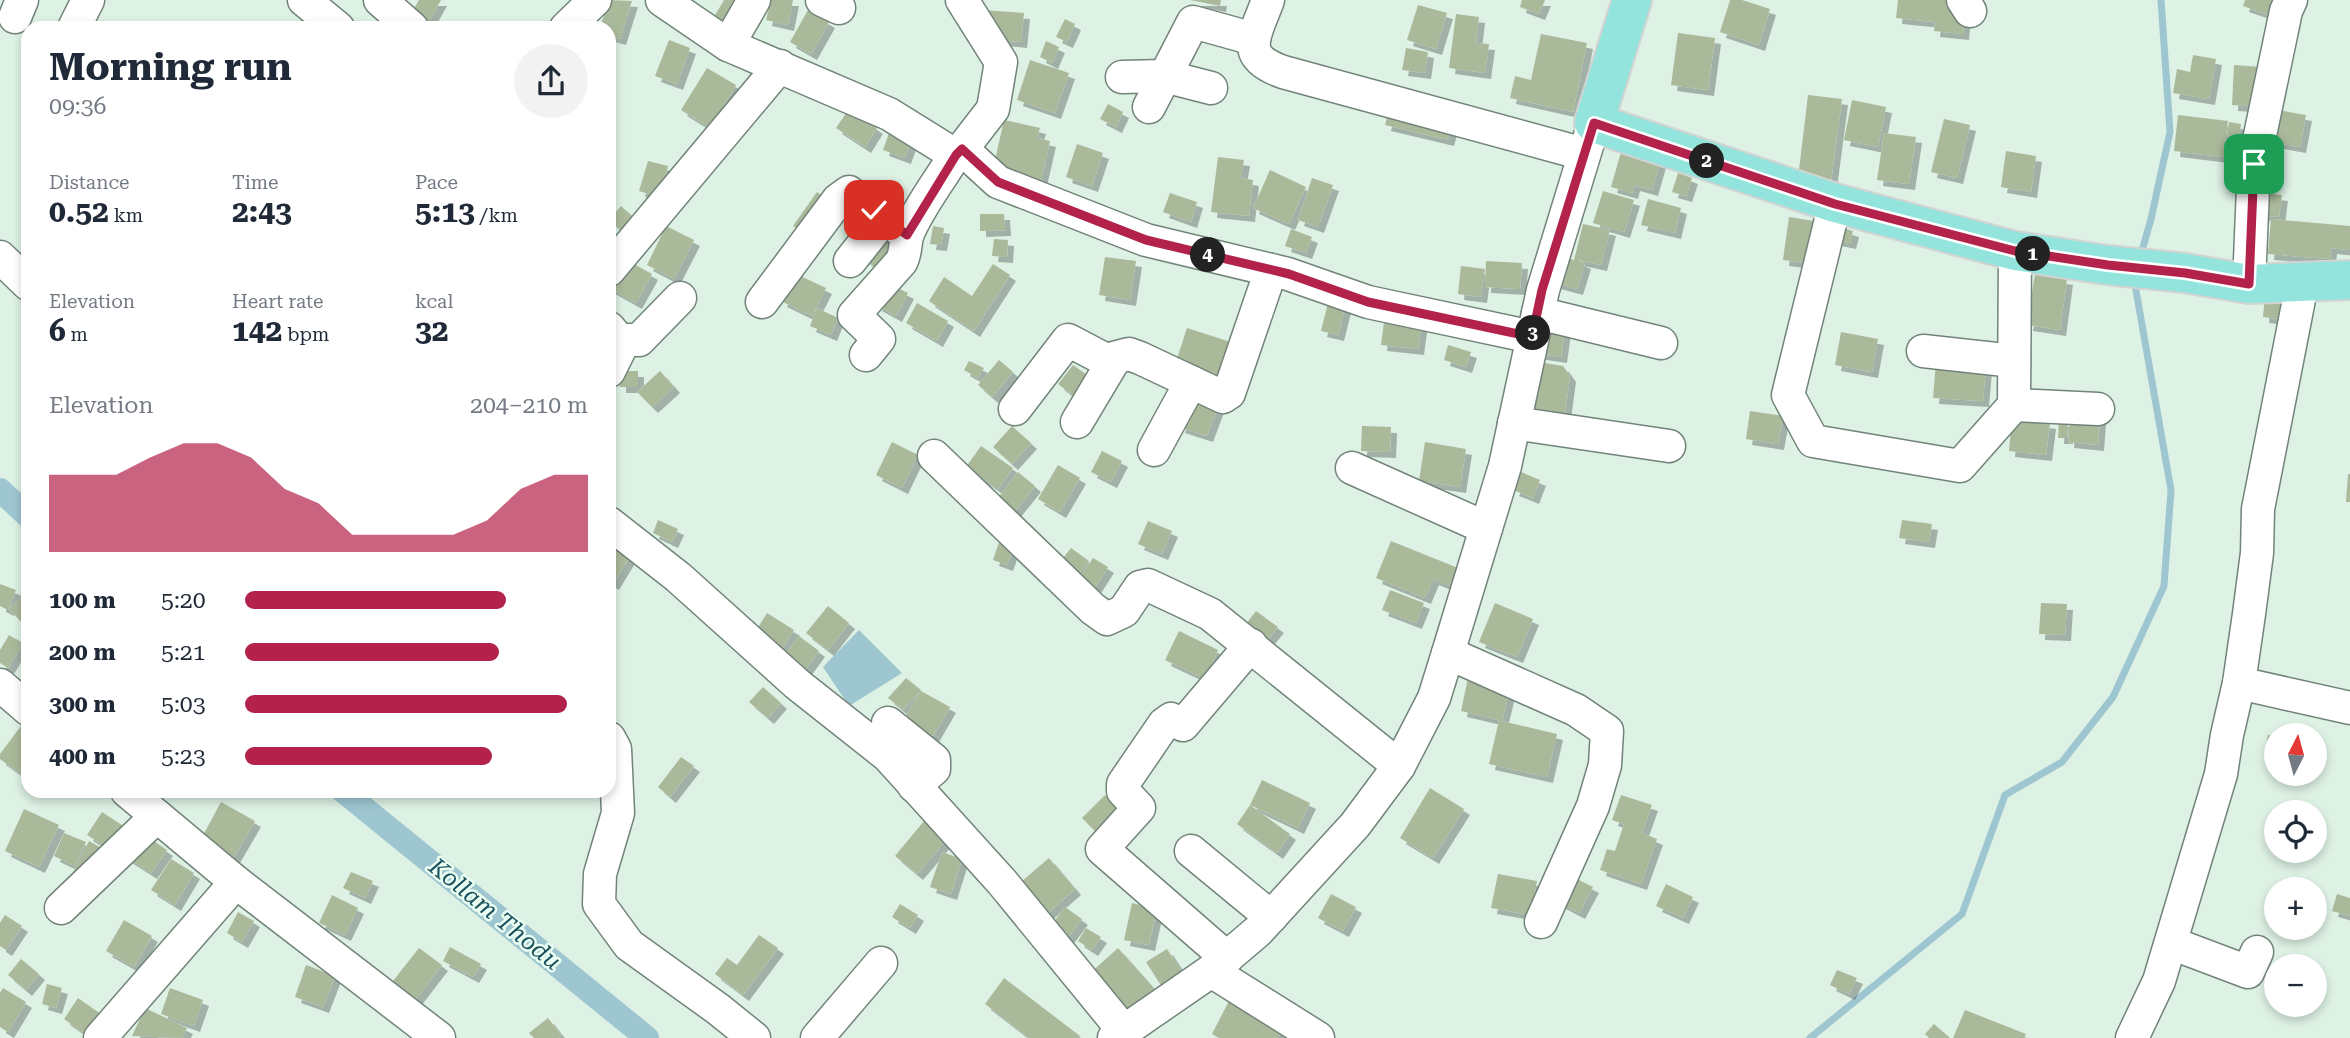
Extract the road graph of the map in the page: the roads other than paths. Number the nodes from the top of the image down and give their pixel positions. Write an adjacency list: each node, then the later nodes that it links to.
1 (88, 0): 11 (street)
2 (304, 0): 12 (street)
3 (380, 0): 13 (street)
4 (594, 0): 14 (street)
5 (662, 0): 16 (street)
6 (754, 0): 16 (street)
7 (962, 0): 23 (street)
8 (1268, 0): 15 (street)
9 (1632, 0): 22 (main road)
10 (2291, 0): 33 (street)
11 (78, 21)
12 (330, 21)
13 (404, 21)
14 (573, 21)
15 (1254, 39): 18 (street); 22 (street)
16 (728, 45): 17 (street)
17 (780, 66): 23 (street); 29 (street)
18 (1164, 76): 19 (street); 20 (street); 21 (street)
19 (1122, 77)
20 (1211, 88)
21 (1149, 107)
22 (1589, 138): 24 (main road); 37 (street)
23 (959, 152): 25 (street); 30 (street)
24 (1835, 204): 26 (main road); 47 (street)
25 (896, 226): 28 (street); 36 (street); 42 (street)
26 (2015, 251): 33 (main road); 45 (street)
27 (0, 257): 31 (street)
28 (850, 261)
29 (616, 262)
30 (1271, 270): 37 (street); 46 (street)
31 (21, 277)
32 (2350, 280): 34 (main road)
33 (2249, 284): 34 (main road)
34 (2302, 284): 60 (street)
35 (680, 298): 38 (street)
36 (762, 302)
37 (1535, 325): 40 (street); 51 (street)
38 (616, 334)
39 (616, 338): 43 (street)
40 (1661, 343)
41 (1923, 351): 45 (street)
42 (866, 355)
43 (616, 357)
44 (1114, 360): 46 (street); 48 (street); 50 (street)
45 (2014, 361): 47 (street)
46 (1191, 382): 53 (street)
47 (2014, 405): 49 (street)
48 (1015, 409)
49 (2098, 409)
50 (1077, 422)
51 (1514, 424): 52 (street); 56 (street)
52 (1669, 446)
53 (1154, 450)
54 (934, 456): 58 (street)
55 (1352, 468): 56 (street)
56 (1486, 528): 59 (street)
57 (616, 529): 65 (street)
58 (1251, 645): 63 (street); 76 (street)
59 (1448, 653): 63 (street); 72 (street)
60 (2239, 683): 61 (street); 73 (street)
61 (2350, 708)
62 (887, 723): 65 (street)
63 (1399, 766): 71 (street)
64 (616, 771): 80 (street)
65 (914, 786): 77 (street)
66 (136, 798): 67 (street)
67 (158, 816): 69 (street); 70 (street)
68 (1191, 851): 71 (street)
69 (236, 882): 78 (street); 79 (street)
70 (61, 908)
71 (1271, 917): 76 (street)
72 (1541, 922)
73 (2171, 943): 74 (street); 83 (street)
74 (2257, 953)
75 (881, 963): 81 (street)
76 (1219, 964): 77 (street); 82 (street)
77 (1119, 1034)
78 (108, 1035)
79 (436, 1037)
80 (754, 1038)
81 (817, 1038)
82 (1318, 1038)
83 (2132, 1038)

